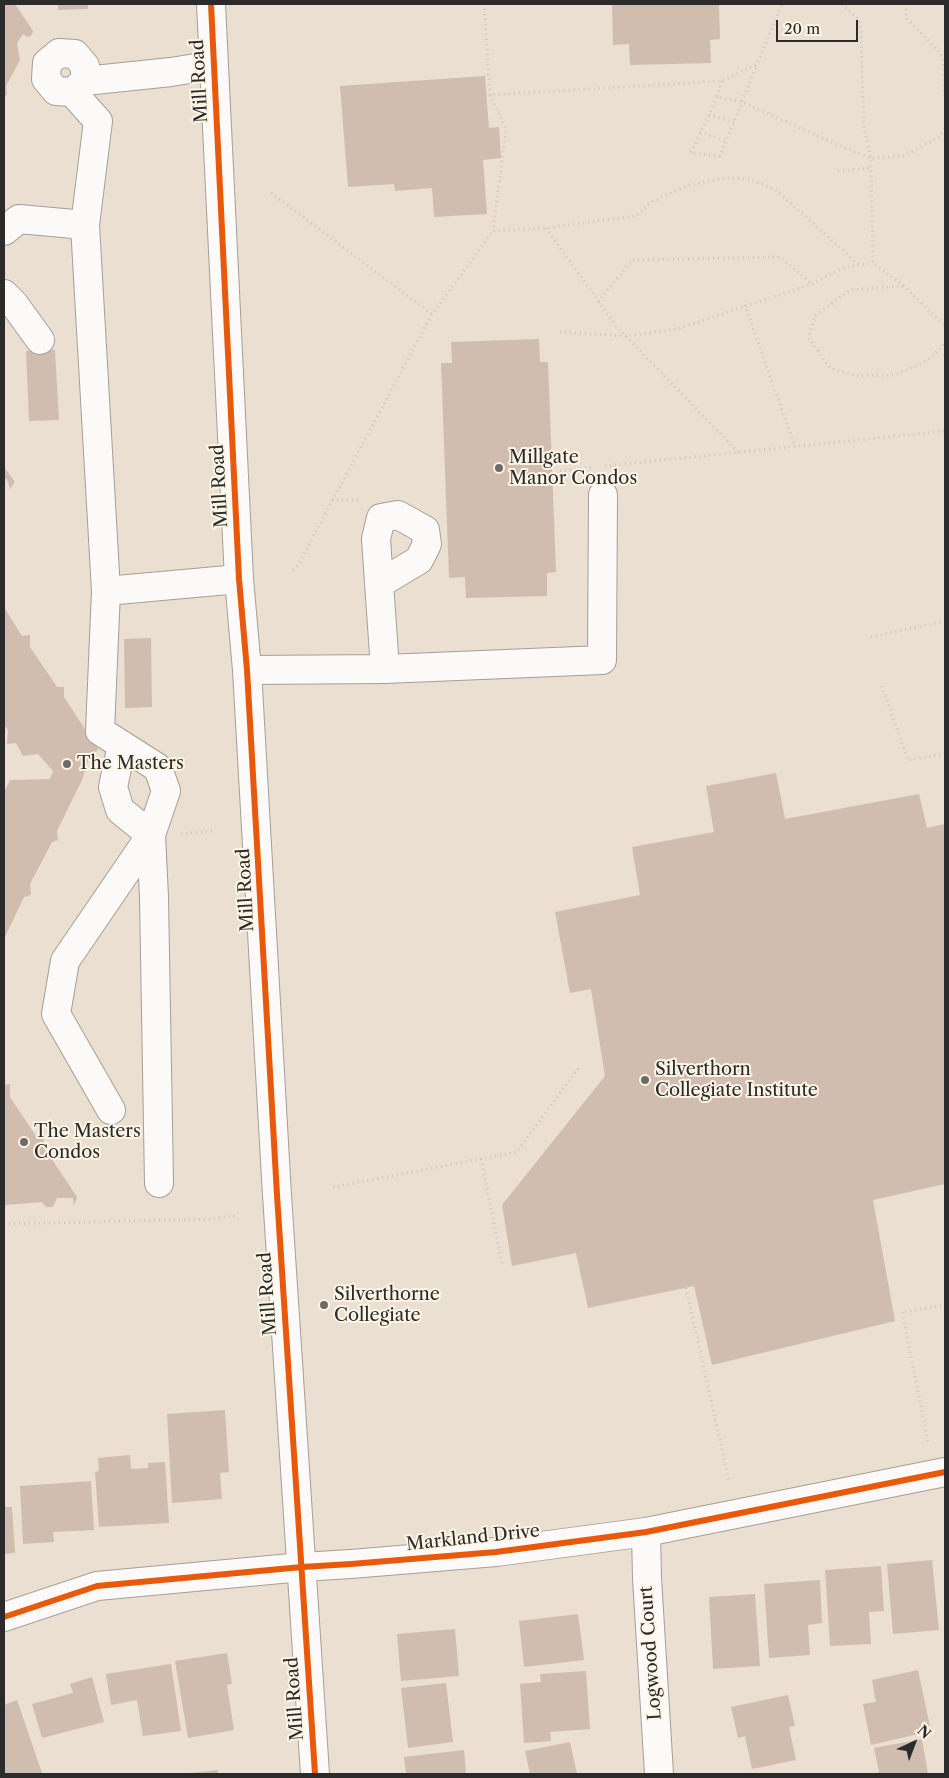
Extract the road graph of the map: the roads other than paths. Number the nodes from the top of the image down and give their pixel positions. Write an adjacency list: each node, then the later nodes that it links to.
1 (211, 4): 2 (street, Mill Road)
2 (214, 65): 3 (street); 8 (street, Mill Road)
3 (85, 224): 4 (street); 10 (street)
4 (4, 231)
5 (4, 294): 6 (street)
6 (40, 340)
7 (603, 495): 11 (street)
8 (239, 579): 10 (street); 12 (street, Mill Road)
9 (379, 584): 11 (street)
10 (106, 592): 13 (street)
11 (386, 669): 12 (street)
12 (247, 670): 19 (street, Mill Road)
13 (122, 745): 14 (street); 14 (street)
14 (150, 835): 15 (street); 16 (street)
15 (111, 1110)
16 (159, 1183)
17 (945, 1472): 18 (street, Markland Drive)
18 (646, 1532): 19 (street, Markland Drive); 22 (street, Logwood Court)
19 (302, 1567): 20 (street, Markland Drive); 21 (street, Mill Road)
20 (4, 1617)
21 (315, 1774)
22 (659, 1774)

